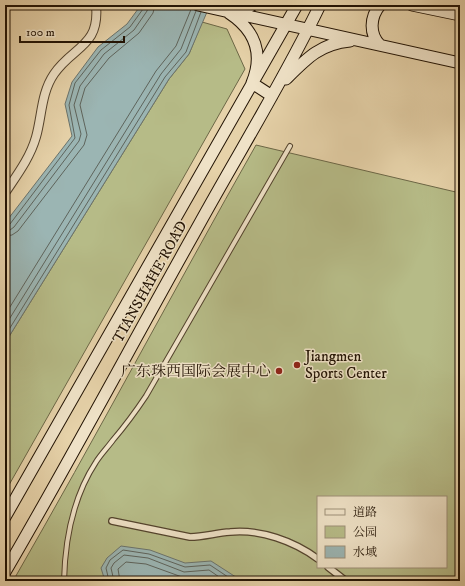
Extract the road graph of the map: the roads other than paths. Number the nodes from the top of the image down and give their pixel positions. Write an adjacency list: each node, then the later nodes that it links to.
1 (96, 5): 18 (street)
2 (198, 5): 8 (main road)
3 (252, 5): 8 (main road)
4 (297, 5): 10 (main road, TIANSHAHE ROAD)
5 (320, 5): 11 (main road, TIANSHAHE ROAD)
6 (380, 5): 13 (main road)
7 (412, 5): 9 (main road)
8 (225, 11): 10 (main road); 15 (main road)
9 (460, 16)
10 (287, 24): 11 (main road); 15 (main road, TIANSHAHE ROAD)
11 (308, 29): 12 (main road); 16 (main road, TIANSHAHE ROAD)
12 (360, 40): 13 (main road); 16 (main road)
13 (380, 45): 14 (main road)
14 (460, 63)
15 (252, 83): 16 (main road); 19 (main road, TIANSHAHE ROAD)
16 (274, 93): 23 (main road, TIANSHAHE ROAD)
17 (290, 146): 25 (lane)
18 (5, 193)
19 (5, 517)
20 (112, 521): 21 (street)
21 (317, 558)
22 (329, 568): 24 (street)
23 (5, 572)
24 (344, 580)
25 (64, 581)

